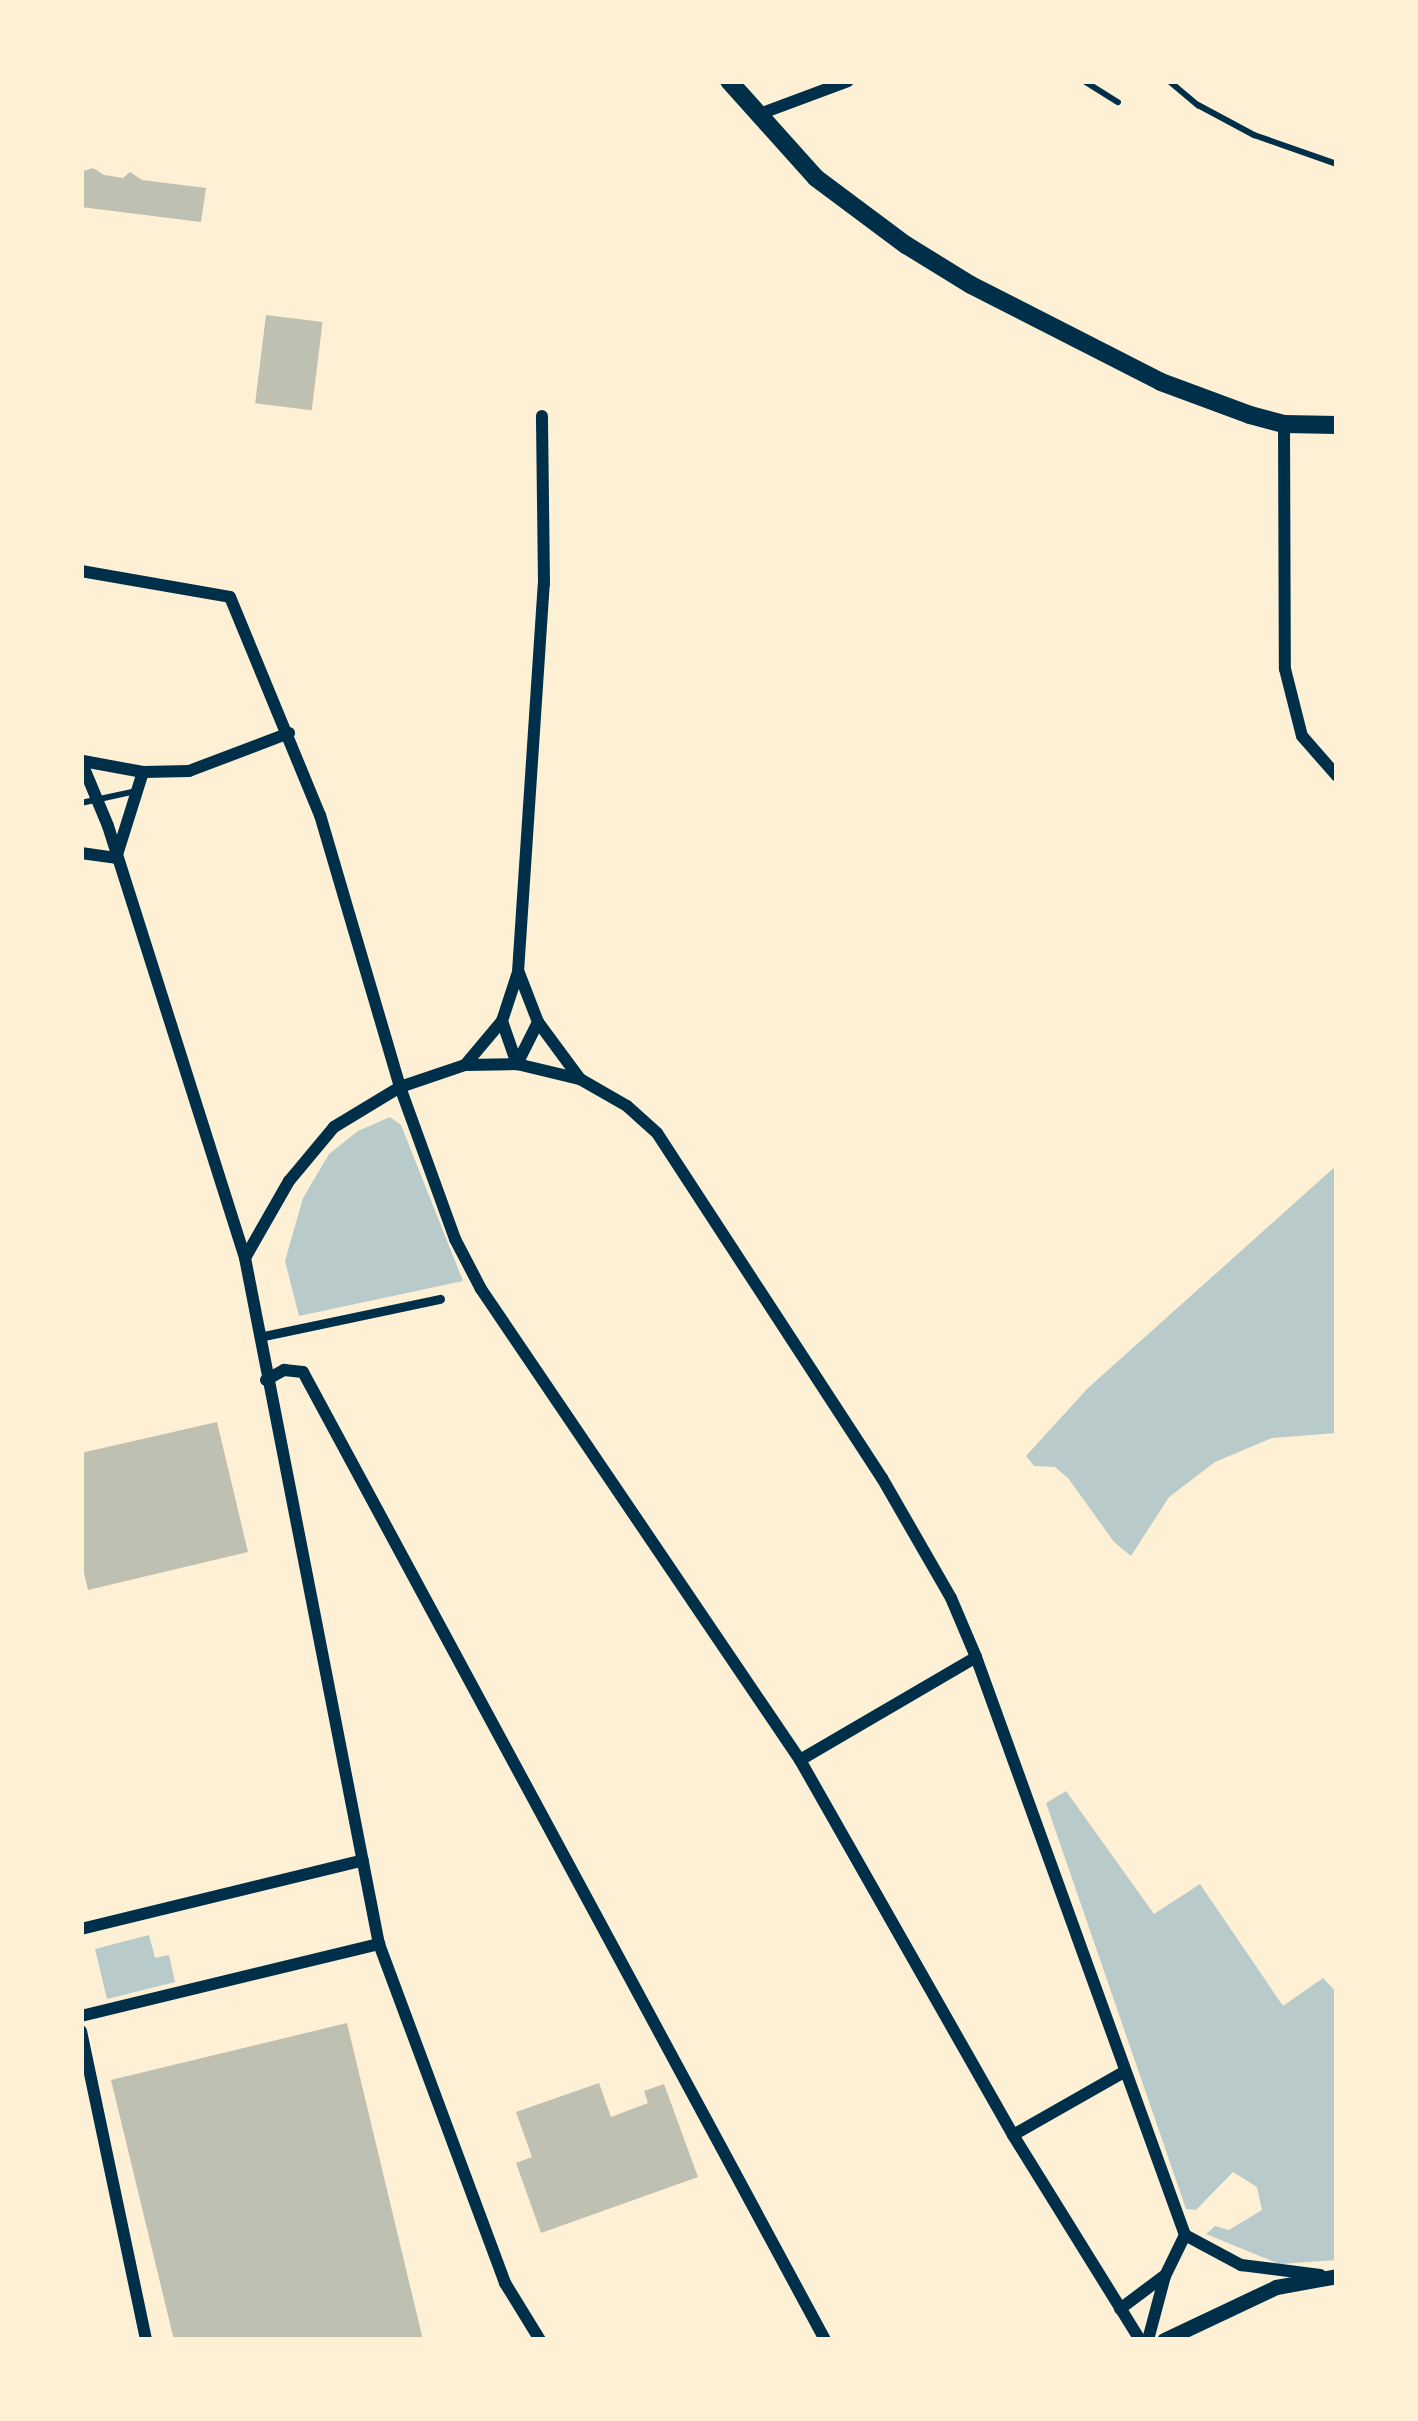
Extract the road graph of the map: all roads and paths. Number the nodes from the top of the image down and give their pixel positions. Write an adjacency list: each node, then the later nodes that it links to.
1 (729, 81): 6 (main road)
2 (1084, 81): 5 (lane)
3 (1168, 81): 7 (lane)
4 (841, 82): 6 (street)
5 (1118, 102)
6 (757, 115): 9 (main road)
7 (1337, 164)
8 (542, 416): 21 (street)
9 (1284, 424): 10 (main road); 15 (street)
10 (1337, 425)
11 (81, 571): 12 (street)
12 (289, 733): 14 (street); 27 (street)
13 (82, 761): 14 (street); 17 (street)
14 (143, 772): 16 (street)
15 (1337, 776)
16 (137, 790): 17 (lane); 20 (street)
17 (98, 800): 18 (lane); 20 (street)
18 (81, 803)
19 (81, 853): 20 (street)
20 (116, 858): 28 (street)
21 (518, 972): 22 (street); 23 (street)
22 (502, 1022): 24 (street); 25 (street)
23 (538, 1022): 24 (street); 26 (street)
24 (517, 1064): 25 (street); 26 (street)
25 (465, 1065): 27 (street)
26 (580, 1078): 32 (street)
27 (400, 1087): 28 (street); 33 (street)
28 (245, 1258): 30 (street)
29 (440, 1299): 30 (street)
30 (259, 1337): 31 (street)
31 (266, 1380): 34 (street); 47 (street)
32 (976, 1657): 33 (street); 39 (street)
33 (800, 1760): 40 (street)
34 (363, 1860): 35 (street); 36 (street)
35 (81, 1929)
36 (379, 1944): 37 (street); 46 (street)
37 (81, 2016)
38 (81, 2031): 45 (street)
39 (1122, 2074): 40 (street); 41 (street)
40 (1013, 2135): 44 (street)
41 (1185, 2235): 42 (street); 43 (street)
42 (1165, 2276): 44 (street); 48 (street)
43 (1329, 2276): 49 (street)
44 (1120, 2308): 48 (street)
45 (146, 2340)
46 (539, 2340)
47 (825, 2340)
48 (1144, 2340)
49 (1164, 2340)

